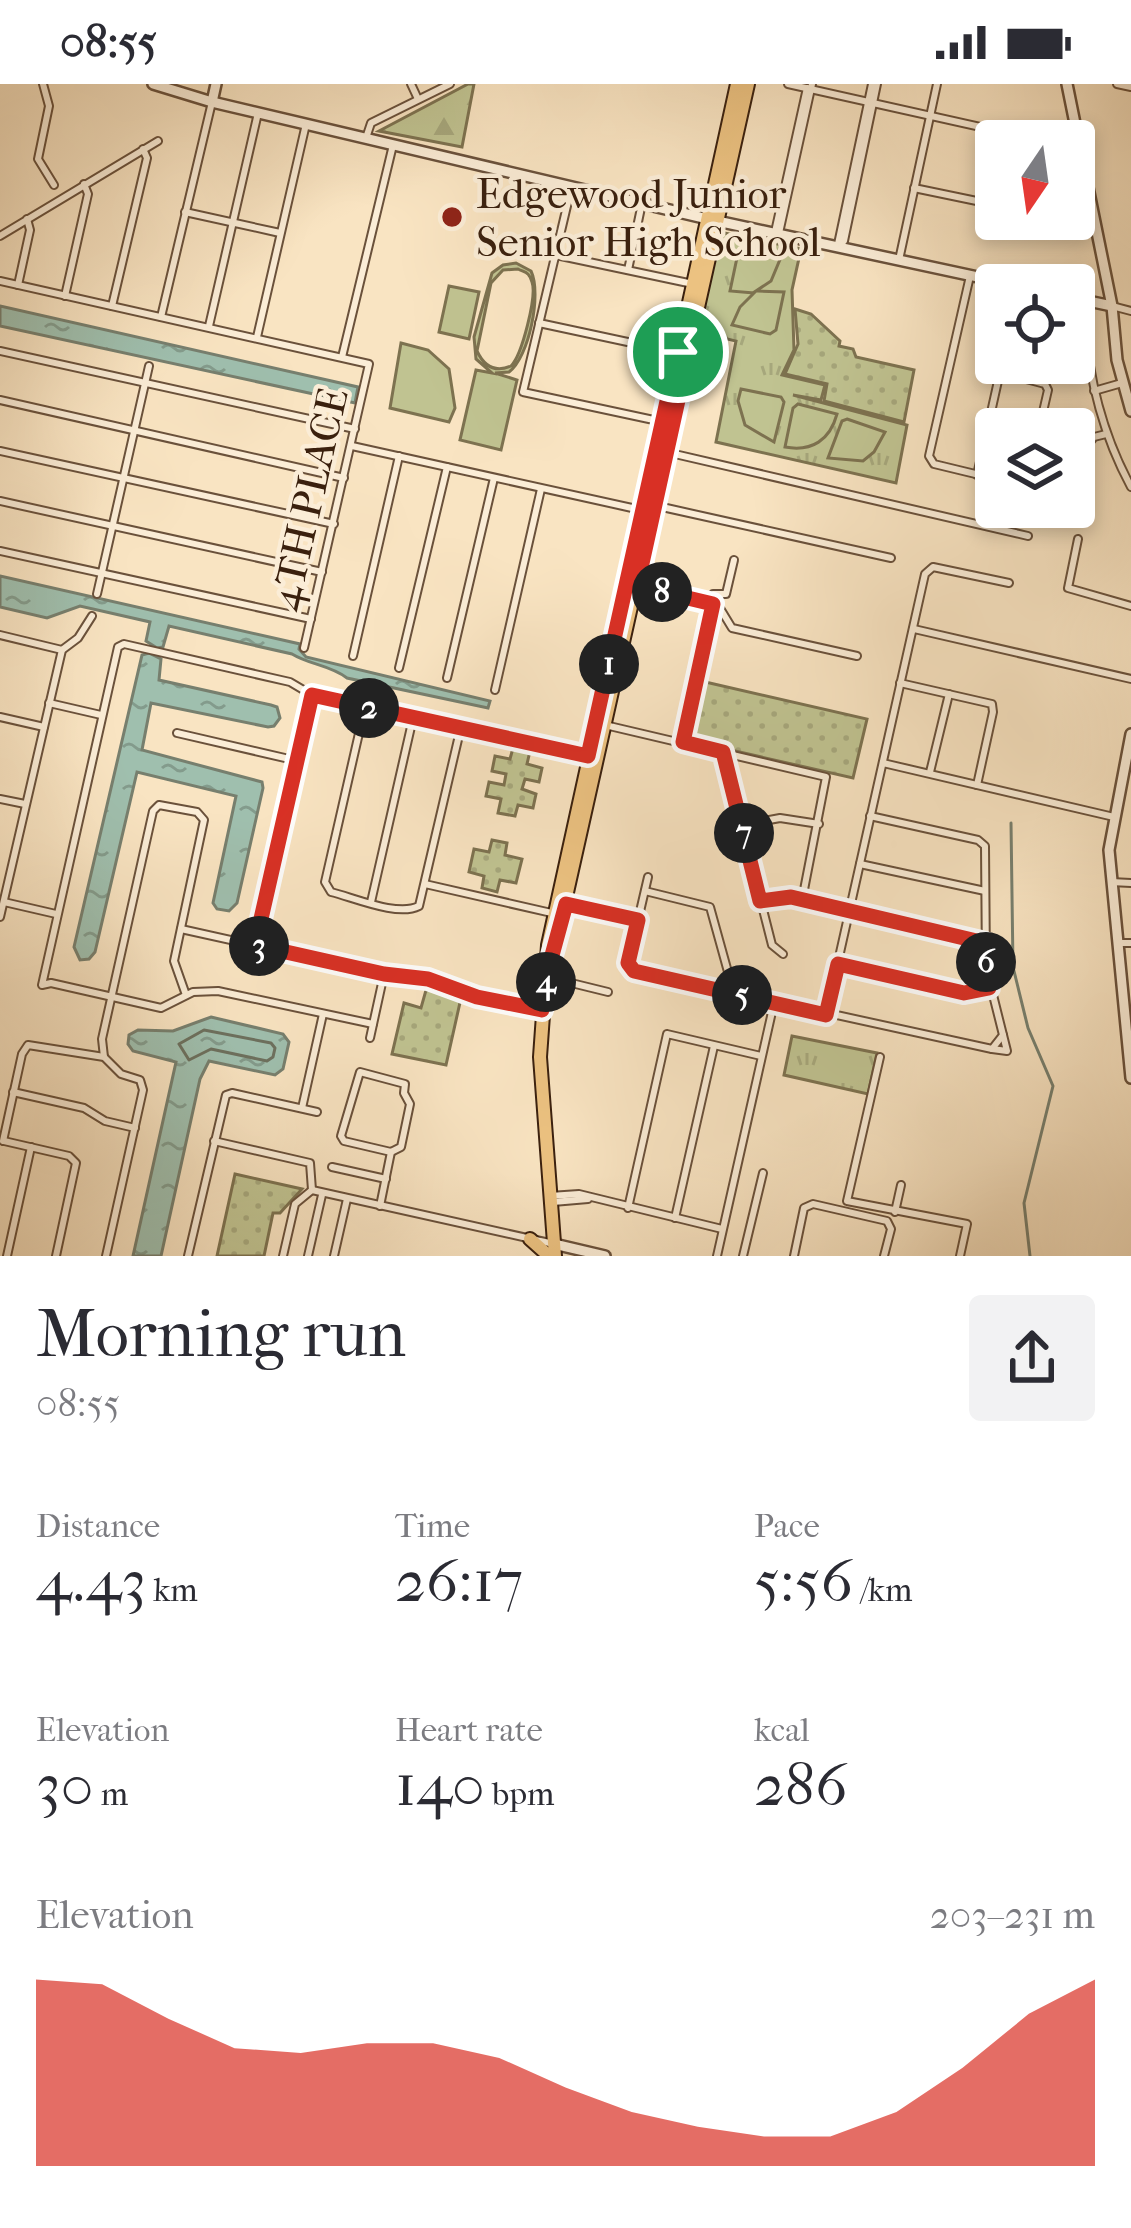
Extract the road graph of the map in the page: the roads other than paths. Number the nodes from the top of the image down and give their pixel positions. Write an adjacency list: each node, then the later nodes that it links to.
1 (43, 84): 29 (street)
2 (153, 84): 15 (street)
3 (216, 84): 15 (street)
4 (411, 84): 14 (street)
5 (450, 84): 14 (street)
6 (788, 84): 12 (street)
7 (875, 84): 16 (street)
8 (937, 84): 18 (street)
9 (1067, 84): 19 (street)
10 (1117, 84): 13 (street)
11 (744, 86): 24 (main road)
12 (810, 86): 16 (street); 40 (street)
13 (1131, 87)
14 (418, 99): 22 (street)
15 (212, 102): 17 (street); 33 (street)
16 (871, 102): 18 (street); 42 (street)
17 (258, 113): 20 (street); 36 (street)
18 (930, 116): 21 (street); 30 (street)
19 (1073, 120)
20 (305, 124): 22 (street); 39 (street)
21 (975, 126)
22 (366, 138): 25 (street)
23 (158, 140): 26 (street)
24 (730, 141): 35 (main road); 35 (main road)
25 (393, 145): 28 (street); 62 (street)
26 (143, 149): 27 (street); 54 (street)
27 (84, 184): 34 (street); 51 (street)
28 (572, 184): 32 (street); 43 (street)
29 (53, 185)
30 (914, 188): 31 (street); 44 (street)
31 (975, 201)
32 (643, 203): 35 (street); 45 (street)
33 (185, 212): 36 (street); 56 (street)
34 (27, 219): 41 (street); 50 (street)
35 (713, 220): 40 (street); 49 (main road); 61 (main road)
36 (233, 223): 39 (street); 58 (street)
37 (1095, 223): 38 (street)
38 (1096, 227): 52 (street)
39 (280, 233): 59 (street)
40 (777, 233): 42 (street)
41 (0, 236)
42 (838, 246): 44 (street)
43 (555, 254): 45 (street); 57 (street)
44 (898, 260): 46 (street)
45 (628, 270): 49 (street)
46 (970, 276): 47 (street); 80 (street)
47 (975, 277)
48 (0, 281): 50 (street)
49 (693, 284): 61 (main road)
50 (18, 285): 51 (street)
51 (65, 296): 54 (street)
52 (1111, 300): 53 (street); 55 (street); 65 (street)
53 (1095, 302)
54 (112, 306): 56 (street)
55 (1131, 310)
56 (160, 317): 58 (street)
57 (539, 323): 61 (street); 70 (street)
58 (209, 327): 59 (street)
59 (257, 338): 62 (street)
60 (0, 351): 64 (street)
61 (683, 354): 70 (main road)
62 (342, 357): 71 (street, 4TH PLACE)
63 (149, 366): 64 (street)
64 (145, 383): 71 (street); 72 (street)
65 (1122, 383): 67 (street); 69 (street)
66 (1093, 384): 67 (street)
67 (1094, 391): 73 (street)
68 (0, 400): 72 (street)
69 (1131, 411)
70 (668, 423): 77 (main road); 87 (main road)
71 (356, 429): 75 (street, 4TH PLACE)
72 (134, 430): 81 (street); 82 (street)
73 (1106, 434): 74 (street); 84 (street)
74 (1095, 440)
75 (352, 446): 78 (street); 82 (street, 4TH PLACE)
76 (0, 451): 81 (street)
77 (666, 452): 87 (main road); 90 (street)
78 (400, 456): 79 (street); 108 (street)
79 (447, 467): 83 (street); 110 (street)
80 (975, 474)
81 (123, 478): 88 (street); 89 (street)
82 (344, 478): 88 (street, 4TH PLACE)
83 (494, 478): 85 (street); 111 (street)
84 (1131, 487)
85 (541, 489): 87 (street); 114 (street)
86 (0, 501): 89 (street)
87 (650, 507): 93 (street); 98 (main road); 129 (main road)
88 (334, 524): 95 (street, 4TH PLACE)
89 (112, 525): 95 (street); 96 (street)
90 (1028, 536)
91 (1078, 539): 101 (street)
92 (0, 550): 96 (street)
93 (891, 558)
94 (734, 560): 100 (street)
95 (322, 572): 103 (street, 4TH PLACE)
96 (101, 573): 99 (street); 103 (street)
97 (1009, 583): 104 (street)
98 (637, 586): 100 (street); 122 (main road)
99 (97, 594)
100 (711, 604): 109 (street); 127 (street)
101 (1131, 606)
102 (92, 616): 107 (street)
103 (311, 620): 106 (street, 4TH PLACE)
104 (914, 629): 112 (street); 113 (street)
105 (0, 635): 107 (street)
106 (304, 648)
107 (62, 650): 117 (street)
108 (353, 656)
109 (857, 656)
110 (399, 668)
111 (447, 678)
112 (1131, 679)
113 (900, 683): 115 (street); 131 (street)
114 (494, 690)
115 (949, 694): 132 (street); 133 (street)
116 (312, 695): 118 (street); 119 (street); 130 (street)
117 (49, 703): 119 (street); 123 (street)
118 (365, 707): 121 (street); 153 (street)
119 (101, 715): 157 (street)
120 (0, 717): 123 (street)
121 (413, 718): 124 (street); 153 (street)
122 (605, 725): 127 (street); 129 (main road)
123 (44, 727): 135 (street)
124 (460, 729): 129 (street); 146 (street)
125 (177, 733): 130 (street)
126 (1131, 734): 137 (street)
127 (683, 742): 128 (street)
128 (723, 752): 139 (street); 140 (street)
129 (593, 759): 154 (main road)
130 (298, 761): 163 (street)
131 (883, 763): 132 (street); 138 (street)
132 (929, 773): 133 (street)
133 (977, 785): 137 (street)
134 (0, 799): 135 (street)
135 (25, 804): 143 (street)
136 (1131, 810): 137 (street)
137 (1114, 812): 144 (street)
138 (870, 816): 141 (street); 148 (street)
139 (819, 824): 140 (street); 150 (street)
140 (742, 826): 151 (street)
141 (860, 864): 148 (street); 156 (street)
142 (648, 877): 147 (street)
143 (4, 881): 152 (street)
144 (1111, 882): 145 (street); 162 (street)
145 (1131, 883)
146 (425, 884): 153 (street); 154 (street)
147 (644, 891): 149 (street); 159 (street)
148 (986, 891): 161 (street)
149 (680, 899): 155 (street); 169 (street)
150 (802, 900): 151 (street); 156 (street)
151 (760, 901): 164 (street)
152 (4, 902): 157 (street); 158 (street)
153 (371, 902)
154 (560, 909): 159 (street); 167 (main road)
155 (678, 909)
156 (849, 912): 161 (street); 165 (street)
157 (56, 914): 172 (street)
158 (0, 917)
159 (638, 920): 169 (street)
160 (181, 929): 163 (street); 171 (street); 172 (street)
161 (985, 943): 168 (street)
162 (1125, 943): 175 (street)
163 (255, 945): 166 (street)
164 (783, 954)
165 (838, 964): 168 (street); 177 (street)
166 (384, 974): 174 (street); 178 (street)
167 (547, 974): 170 (street); 174 (main road)
168 (989, 988): 177 (street)
169 (725, 991): 173 (street)
170 (608, 992)
171 (186, 994): 172 (street); 176 (street)
172 (112, 996): 182 (street)
173 (774, 1003): 177 (street); 181 (street)
174 (542, 1010): 200 (main road)
175 (1128, 1011): 184 (street)
176 (323, 1013): 178 (street); 186 (street)
177 (826, 1015)
178 (373, 1024): 179 (street)
179 (370, 1038)
180 (714, 1046): 181 (street); 202 (street); 204 (street)
181 (761, 1056): 205 (street)
182 (104, 1057): 185 (street); 188 (street)
183 (880, 1057): 203 (street)
184 (1131, 1078)
185 (13, 1092): 188 (street); 189 (street)
186 (302, 1108): 187 (street); 190 (street)
187 (317, 1112)
188 (135, 1128): 210 (street)
189 (2, 1141): 191 (street)
190 (214, 1141): 197 (street); 211 (street)
191 (31, 1147): 208 (street); 209 (street)
192 (392, 1152): 192 (street); 195 (street)
193 (332, 1167): 195 (street)
194 (763, 1173): 217 (street)
195 (386, 1179): 201 (street)
196 (901, 1185): 203 (street)
197 (311, 1190): 198 (street); 212 (street)
198 (322, 1194): 199 (street); 213 (street)
199 (347, 1199): 201 (street); 214 (street)
200 (550, 1199): 202 (street); 207 (main road)
201 (380, 1206): 206 (street)
202 (628, 1208): 204 (street)
203 (895, 1212): 220 (street)
204 (675, 1218): 205 (street)
205 (722, 1228): 216 (street)
206 (530, 1239): 207 (main road)
207 (553, 1252): 215 (street)
208 (7, 1256)
209 (56, 1256)
210 (106, 1256)
211 (188, 1256)
212 (283, 1256)
213 (308, 1256)
214 (334, 1256)
215 (605, 1256)
216 (716, 1256)
217 (743, 1256)
218 (794, 1256): 219 (street)
219 (884, 1256)
220 (960, 1256)

